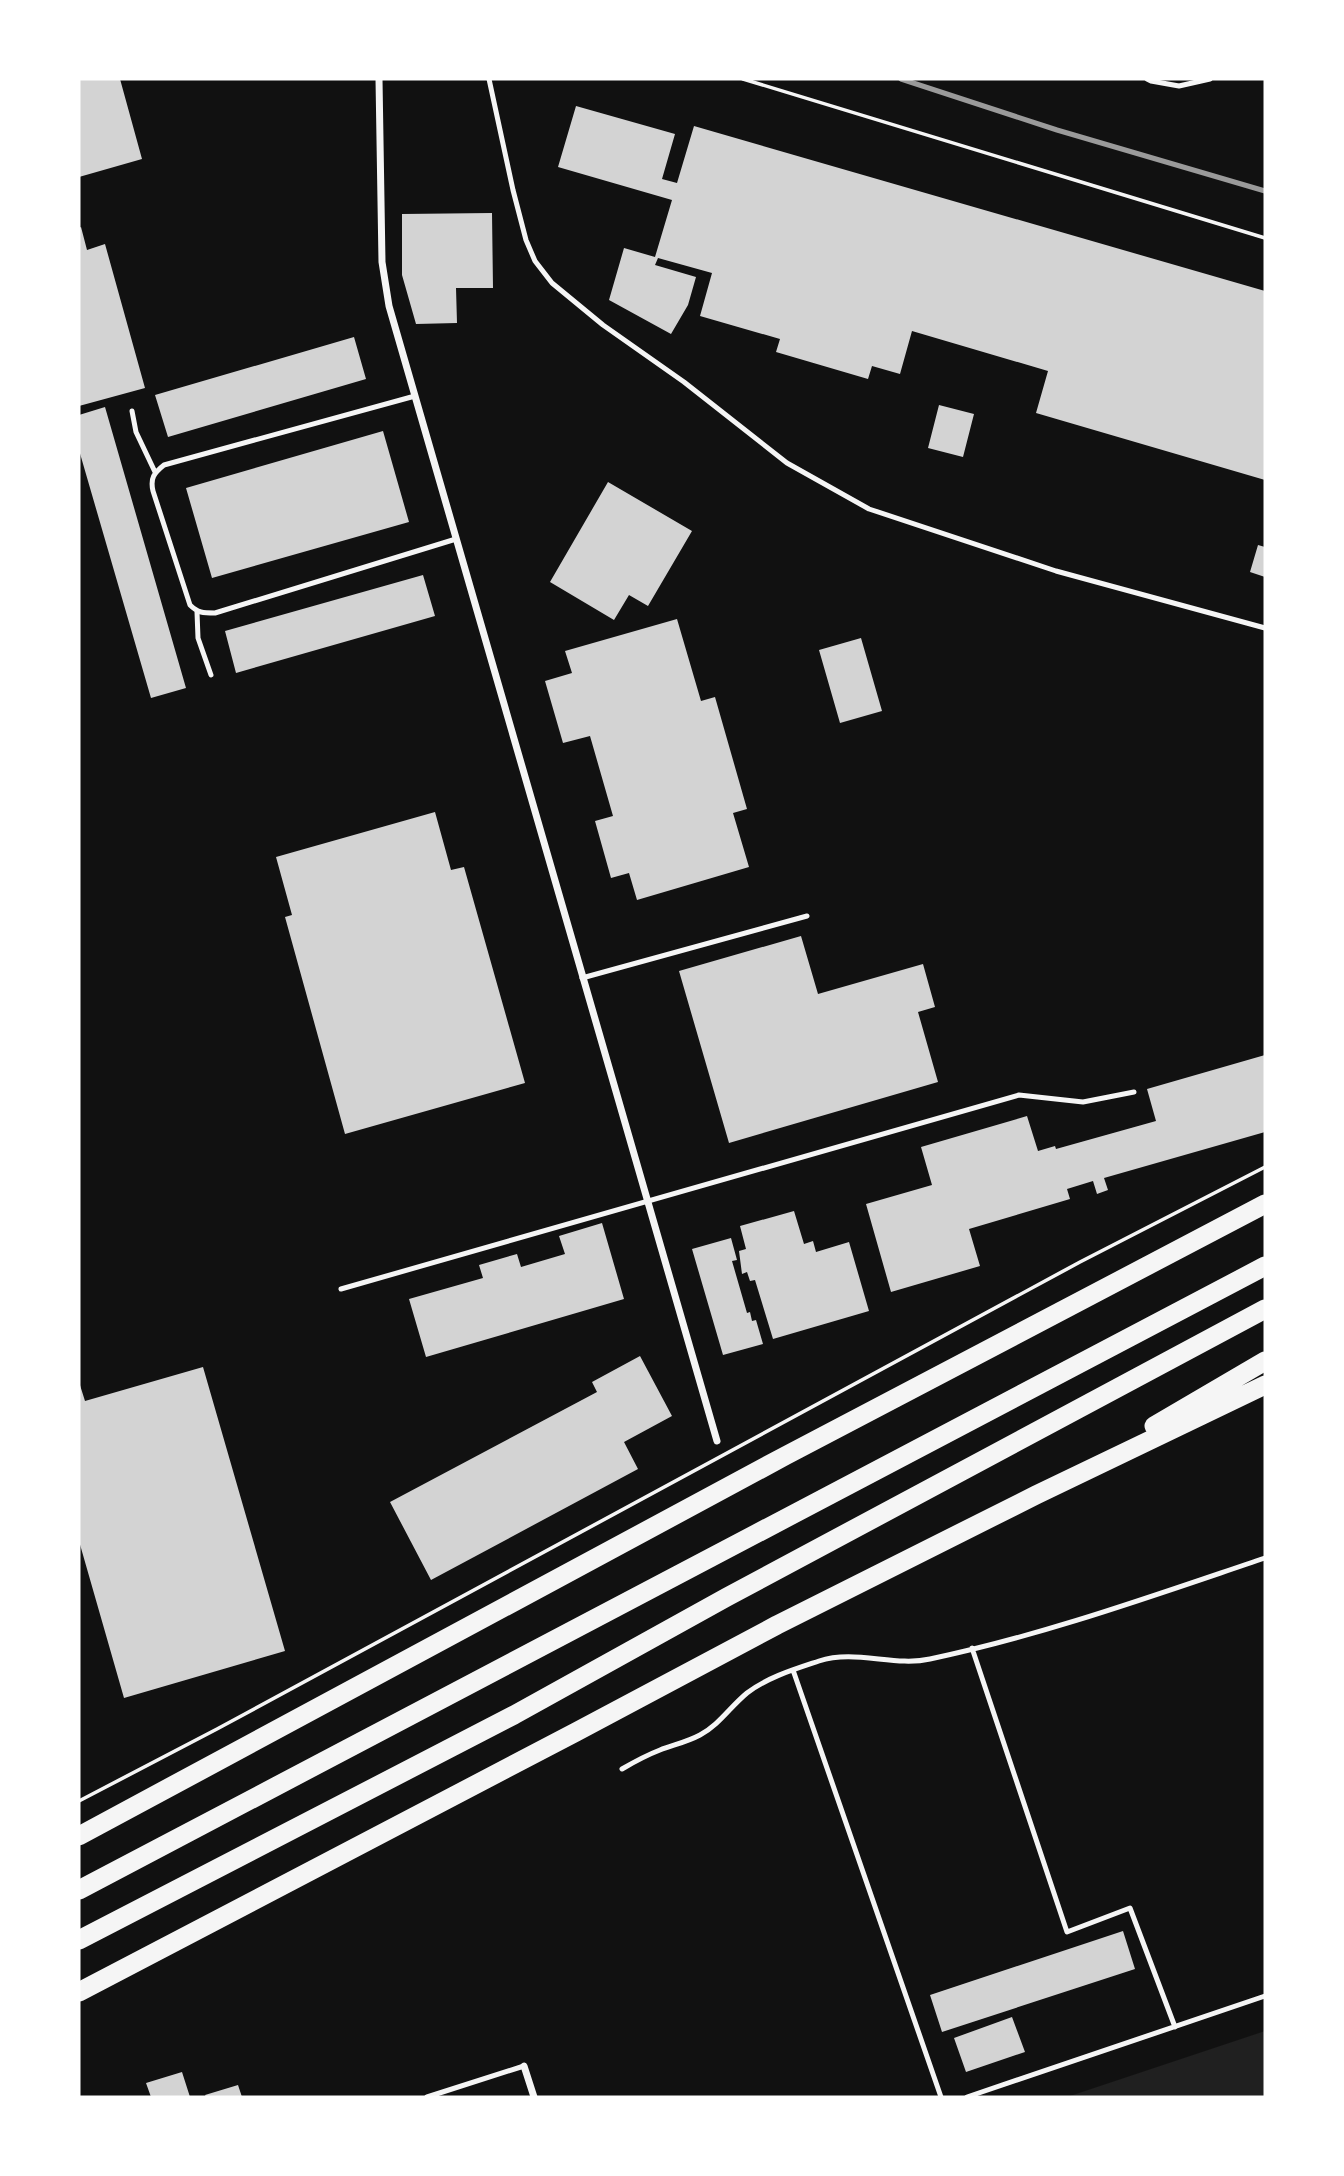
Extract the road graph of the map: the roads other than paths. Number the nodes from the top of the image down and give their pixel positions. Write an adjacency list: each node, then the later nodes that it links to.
1 (379, 79): 5 (street)
2 (489, 79): 10 (lane)
3 (1147, 79): 4 (lane)
4 (1210, 79)
5 (415, 396): 7 (lane); 8 (street)
6 (132, 411): 7 (lane)
7 (155, 472): 9 (lane)
8 (456, 539): 9 (lane); 13 (street)
9 (197, 612): 11 (lane)
10 (1265, 628)
11 (211, 675)
12 (807, 916): 13 (lane)
13 (582, 978): 15 (street)
14 (1134, 1092): 15 (lane)
15 (648, 1201): 18 (lane); 22 (street)
16 (1265, 1204): 28 (highway)
17 (1265, 1266): 29 (highway)
18 (341, 1289)
19 (1265, 1310): 30 (highway)
20 (1265, 1361): 23 (highway)
21 (1265, 1385): 23 (highway)
22 (717, 1441)
23 (1036, 1495): 31 (highway)
24 (1265, 1558): 25 (lane)
25 (972, 1648): 26 (lane); 33 (lane)
26 (793, 1670): 27 (lane); 37 (lane)
27 (622, 1769)
28 (79, 1836)
29 (79, 1890)
30 (79, 1940)
31 (79, 1992)
32 (1265, 1996): 33 (lane)
33 (1174, 2027): 38 (lane)
34 (524, 2066): 35 (lane); 36 (street)
35 (427, 2097)
36 (534, 2097)
37 (941, 2097)
38 (967, 2097)

